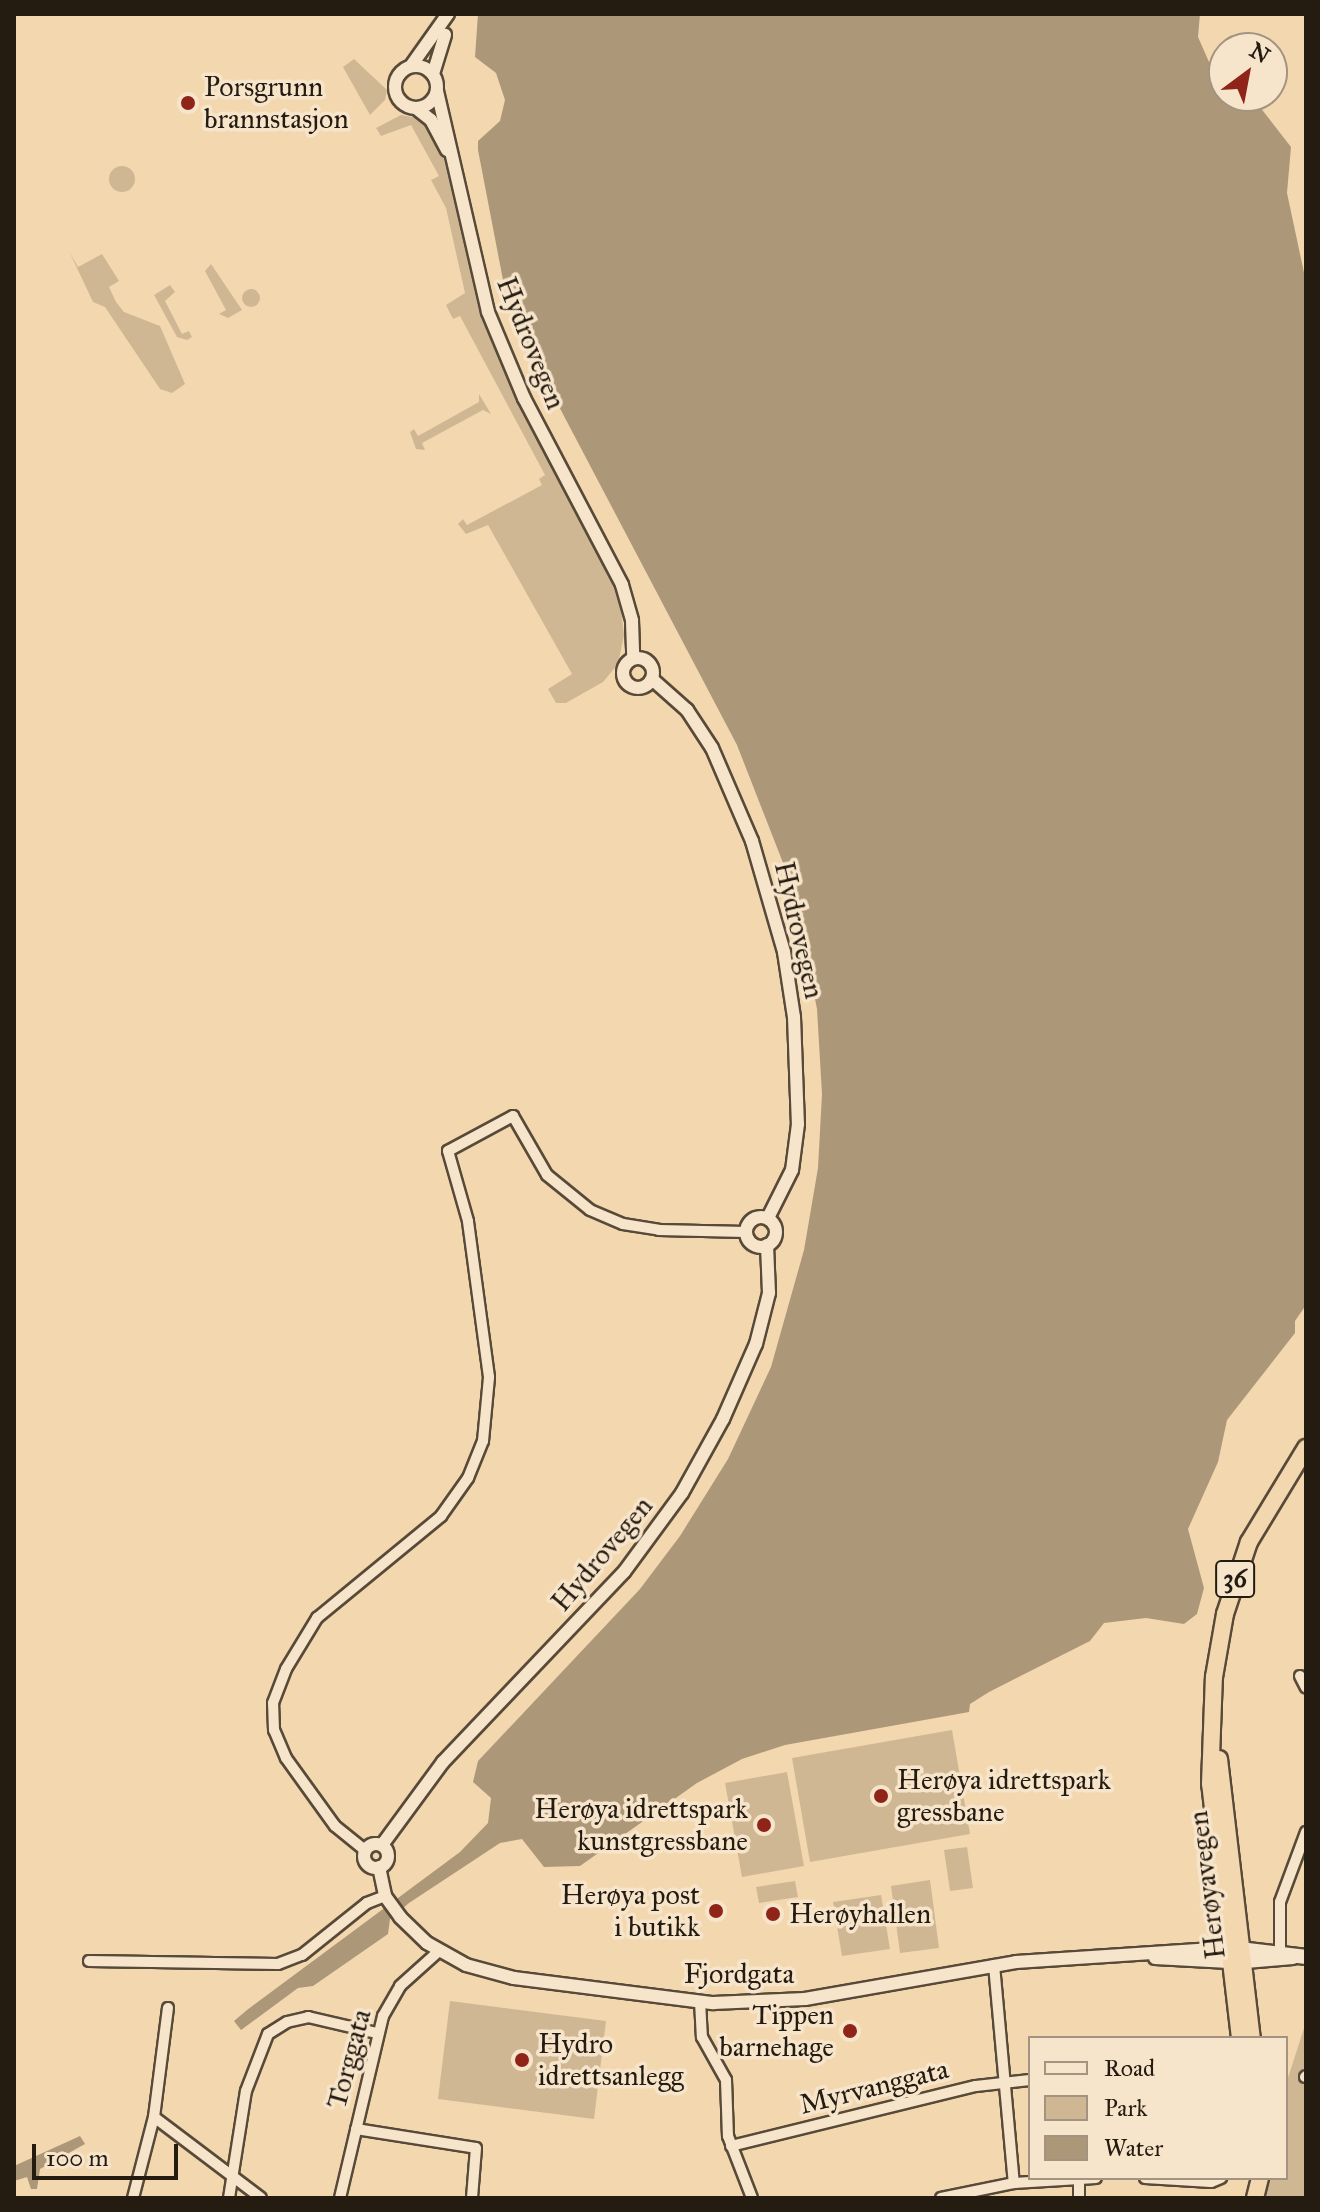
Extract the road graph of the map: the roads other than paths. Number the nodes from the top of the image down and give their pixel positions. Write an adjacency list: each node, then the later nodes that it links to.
1 (450, 14): 2 (street); 3 (street)
2 (411, 66): 3 (street); 5 (street)
3 (433, 74): 4 (street)
4 (437, 91): 5 (street); 6 (street, Hydrovegen)
5 (416, 108): 6 (street, Hydrovegen)
6 (456, 171): 7 (street, Hydrovegen)
7 (633, 658): 8 (street); 8 (street)
8 (652, 679): 9 (street, Hydrovegen)
9 (768, 1218): 10 (street); 11 (street)
10 (746, 1232): 11 (street); 17 (street)
11 (767, 1245): 16 (street, Hydrovegen)
12 (1306, 1448): 21 (highway, Herøyavegen / 36)
13 (1300, 1676): 14 (street)
14 (1306, 1688)
15 (1306, 1832): 22 (street)
16 (382, 1845): 17 (street); 18 (street)
17 (366, 1851): 18 (street)
18 (379, 1867): 19 (street)
19 (391, 1905): 20 (street, Fjordgata); 24 (street)
20 (439, 1951): 26 (street, Fjordgata); 28 (street, Torggata)
21 (1235, 1955): 22 (main road); 25 (street, Fjordgata); 29 (highway, Herøyavegen / 36); 30 (highway, Herøyavegen / 36)
22 (1280, 1956): 23 (main road)
23 (1302, 1957)
24 (89, 1961)
25 (994, 1965): 26 (street, Fjordgata); 32 (street)
26 (700, 2001): 35 (street)
27 (168, 2008): 33 (street)
28 (377, 2033): 34 (street, Torggata); 36 (street)
29 (1240, 2036)
30 (1252, 2036)
31 (1028, 2080): 32 (street, Myrvanggata)
32 (1006, 2082): 35 (street, Myrvanggata); 40 (street)
33 (154, 2117): 36 (street); 41 (street)
34 (356, 2129): 44 (street, Torggata); 45 (street)
35 (731, 2146): 46 (street)
36 (232, 2179): 42 (street); 43 (street)
37 (1063, 2180): 40 (street)
38 (1178, 2180): 39 (street)
39 (1216, 2180)
40 (1014, 2183): 47 (street)
41 (133, 2198)
42 (229, 2198)
43 (261, 2198)
44 (340, 2198)
45 (472, 2198)
46 (752, 2198)
47 (941, 2198)

